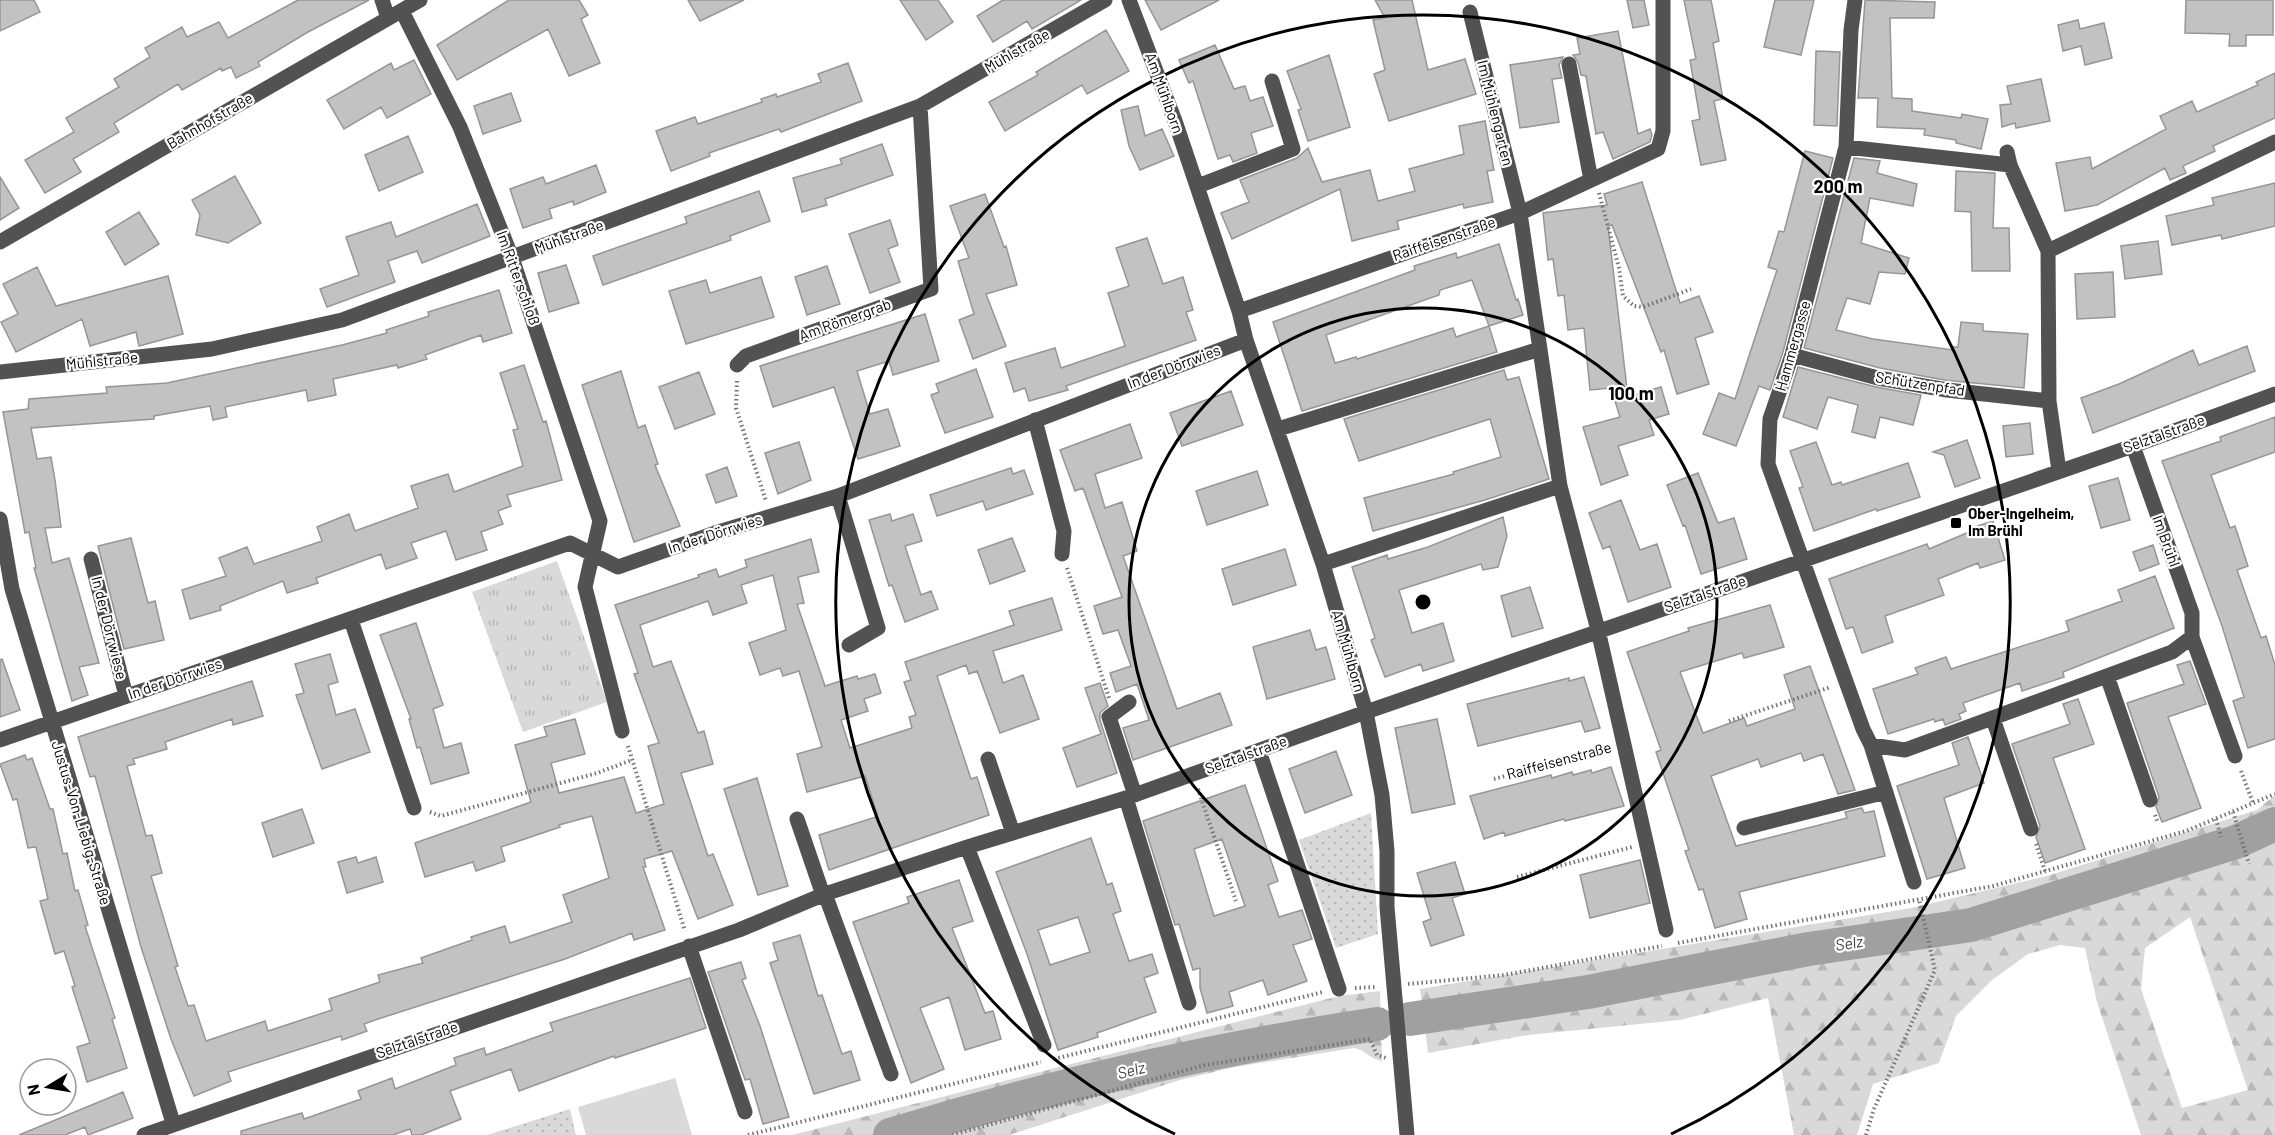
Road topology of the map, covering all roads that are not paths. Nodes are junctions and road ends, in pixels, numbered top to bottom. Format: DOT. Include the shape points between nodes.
graph roads {
  1 [pos="382,0"];
  2 [pos="420,0"];
  3 [pos="1105,0"];
  4 [pos="1129,0"];
  5 [pos="1663,0"];
  6 [pos="1855,0"];
  7 [pos="1470,12"];
  8 [pos="395,14"];
  9 [pos="1569,64"];
  10 [pos="1272,81"];
  11 [pos="920,106"];
  12 [pos="2275,142"];
  13 [pos="1846,147"];
  14 [pos="1593,179"];
  15 [pos="1198,186"];
  16 [pos="1520,213"];
  17 [pos="0,242"];
  18 [pos="2048,251"];
  19 [pos="512,258"];
  20 [pos="1239,311"];
  21 [pos="1246,340"];
  22 [pos="1540,349"];
  23 [pos="1792,355"];
  24 [pos="737,365"];
  25 [pos="0,372"];
  26 [pos="2275,394"];
  27 [pos="2049,401"];
  28 [pos="1035,420"];
  29 [pos="1278,429"];
  30 [pos="2133,446"];
  31 [pos="2060,471"];
  32 [pos="1560,486"];
  33 [pos="838,496"];
  34 [pos="0,519"];
  35 [pos="1062,554"];
  36 [pos="594,555"];
  37 [pos="91,559"];
  38 [pos="1803,560"];
  39 [pos="1323,564"];
  40 [pos="351,620"];
  41 [pos="1598,630"];
  42 [pos="2192,637"];
  43 [pos="849,645"];
  44 [pos="2107,676"];
  45 [pos="126,696"];
  46 [pos="1129,702"];
  47 [pos="1366,711"];
  48 [pos="1993,719"];
  49 [pos="50,722"];
  50 [pos="622,731"];
  51 [pos="0,740"];
  52 [pos="1871,745"];
  53 [pos="1259,751"];
  54 [pos="2235,756"];
  55 [pos="988,759"];
  56 [pos="1886,792"];
  57 [pos="1131,797"];
  58 [pos="2150,800"];
  59 [pos="414,808"];
  60 [pos="797,819"];
  61 [pos="1744,828"];
  62 [pos="2031,829"];
  63 [pos="1013,833"];
  64 [pos="967,847"];
  65 [pos="1914,882"];
  66 [pos="824,895"];
  67 [pos="1666,930"];
  68 [pos="689,946"];
  69 [pos="1339,989"];
  70 [pos="1189,1003"];
  71 [pos="1044,1045"];
  72 [pos="891,1074"];
  73 [pos="744,1112"];
  74 [pos="173,1123"];
  75 [pos="144,1135"];
  76 [pos="1407,1135"];
  1 -- 8 [label="street, Im Ritterschloß"];
  2 -- 8 [label="street, Bahnhofstraße"];
  3 -- 11 [label="street, Mühlstraße"];
  4 -- 15 [label="street, Am Mühlborn"];
  5 -- 14 [label="street" via="1663,131 1658,149"];
  6 -- 13 [label="street, Hammergasse"];
  7 -- 16 [label="street, Im Mühlengarten"];
  8 -- 17 [label="street, Bahnhofstraße"];
  8 -- 19 [label="street, Im Ritterschloß" via="460,127"];
  9 -- 14 [label="street"];
  10 -- 15 [label="street" via="1293,150"];
  11 -- 19 [label="street, Mühlstraße"];
  11 -- 24 [label="street, Am Römergrab" via="931,289 746,356"];
  12 -- 18 [label="street"];
  13 -- 18 [label="street" via="2009,158"];
  13 -- 23 [label="street, Hammergasse"];
  14 -- 16 [label="street"];
  15 -- 20 [label="street, Am Mühlborn"];
  16 -- 20 [label="street, Raiffeisenstraße"];
  16 -- 22 [label="street, Raiffeisenstraße"];
  18 -- 27 [label="street"];
  19 -- 25 [label="street, Mühlstraße" via="342,320 223,347"];
  19 -- 36 [label="street, Im Ritterschloß" via="600,521"];
  20 -- 21 [label="street, Am Mühlborn"];
  21 -- 28 [label="street, In der Dörrwies"];
  21 -- 29 [label="street, Am Mühlborn"];
  22 -- 29 [label="street"];
  22 -- 32 [label="street, Raiffeisenstraße"];
  23 -- 27 [label="street, Schützenpfad" via="1878,378"];
  23 -- 38 [label="street, Hammergasse" via="1770,419 1768,464"];
  26 -- 30 [label="street, Selztalstraße"];
  27 -- 31 [label="street"];
  28 -- 33 [label="street, In der Dörrwies"];
  28 -- 35 [label="street" via="1064,531"];
  29 -- 39 [label="street, Am Mühlborn"];
  30 -- 31 [label="street, Selztalstraße"];
  30 -- 42 [label="street, Im Brühl" via="2192,613"];
  31 -- 38 [label="street, Selztalstraße"];
  32 -- 39 [label="street"];
  32 -- 41 [label="street, Raiffeisenstraße"];
  33 -- 36 [label="street, In der Dörrwies" via="618,567"];
  33 -- 43 [label="street" via="878,628"];
  34 -- 49 [label="street, Justus-Von-Liebig-Straße" via="12,589"];
  36 -- 40 [label="street, In der Dörrwies" via="570,543"];
  36 -- 50 [label="street" via="585,587"];
  37 -- 45 [label="street, In der Dörrwiese"];
  38 -- 41 [label="street, Selztalstraße"];
  38 -- 52 [label="street, Hammergasse"];
  39 -- 47 [label="street, Am Mühlborn"];
  40 -- 45 [label="street, In der Dörrwies"];
  40 -- 59 [label="street"];
  41 -- 47 [label="street, Selztalstraße"];
  41 -- 67 [label="street, Raiffeisenstraße"];
  42 -- 44 [label="street" via="2172,652"];
  42 -- 54 [label="street, Im Brühl"];
  44 -- 48 [label="street"];
  44 -- 58 [label="street"];
  45 -- 49 [label="street, In der Dörrwies"];
  46 -- 57 [label="street" via="1109,717"];
  47 -- 53 [label="street, Selztalstraße"];
  47 -- 76 [label="street, Am Mühlborn" via="1383,795 1387,907"];
  48 -- 52 [label="street" via="1905,750"];
  48 -- 62 [label="street"];
  49 -- 51 [label="street, In der Dörrwies"];
  49 -- 74 [label="street, Justus-Von-Liebig-Straße"];
  52 -- 56 [label="street, Hammergasse"];
  53 -- 57 [label="street, Selztalstraße"];
  53 -- 69 [label="street"];
  55 -- 63 [label="street"];
  56 -- 61 [label="street"];
  56 -- 65 [label="street, Hammergasse"];
  57 -- 63 [label="street, Selztalstraße"];
  57 -- 70 [label="street"];
  60 -- 66 [label="street"];
  63 -- 64 [label="street, Selztalstraße"];
  64 -- 66 [label="street, Selztalstraße"];
  64 -- 71 [label="street"];
  66 -- 68 [label="street, Selztalstraße"];
  66 -- 72 [label="street"];
  68 -- 73 [label="street"];
  68 -- 74 [label="street, Selztalstraße"];
  74 -- 75 [label="street, Selztalstraße"];
}
